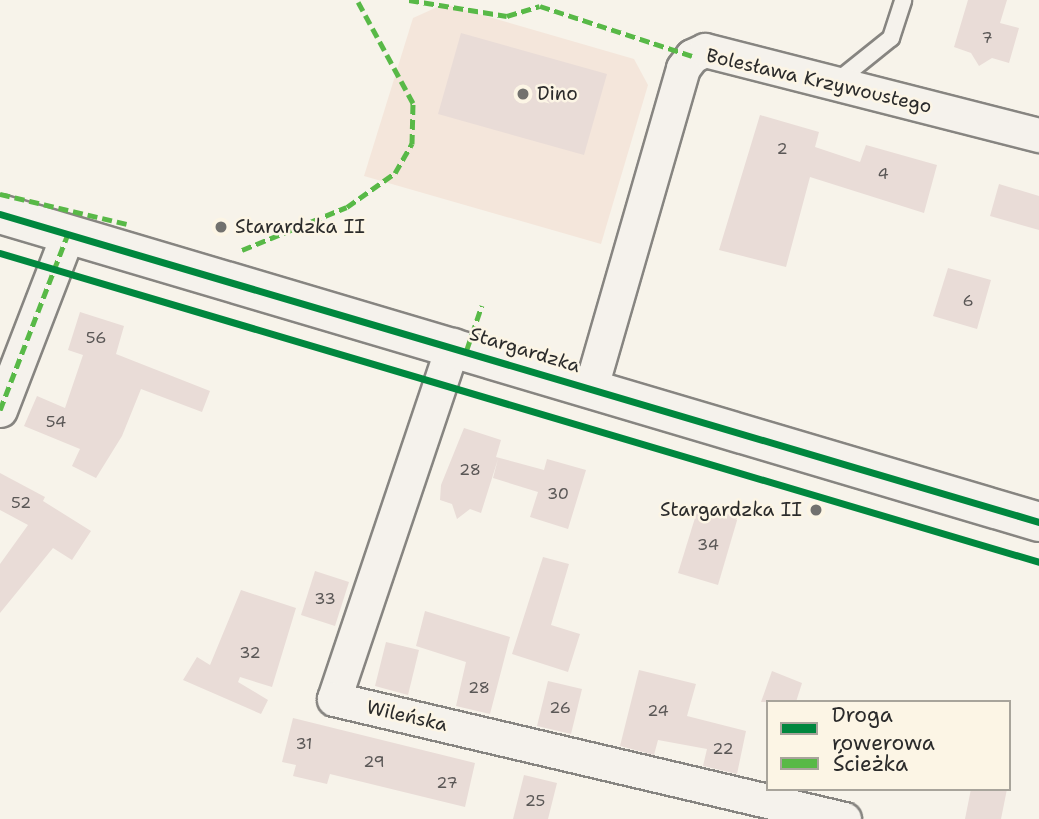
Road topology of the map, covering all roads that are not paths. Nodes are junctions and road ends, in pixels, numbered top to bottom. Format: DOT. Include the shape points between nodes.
graph roads {
  1 [pos="903,0"];
  2 [pos="835,83"];
  3 [pos="1039,135"];
  4 [pos="0,214"];
  5 [pos="68,234"];
  6 [pos="453,345"];
  7 [pos="591,387"];
  8 [pos="0,410"];
  9 [pos="1039,522"];
  10 [pos="844,819"];
  1 -- 2 [label="lane" via="891,38"];
  2 -- 3 [label="street, Bolesława Krzywoustego"];
  2 -- 7 [label="street, Bolesława Krzywoustego" via="705,50 692,56 683,68"];
  4 -- 5 [label="street, Stargardzka"];
  5 -- 6 [label="street, Stargardzka"];
  5 -- 8 [label="street"];
  6 -- 7 [label="street, Stargardzka"];
  6 -- 10 [label="street, Wileńska" via="334,699"];
  7 -- 9 [label="street, Stargardzka"];
}
